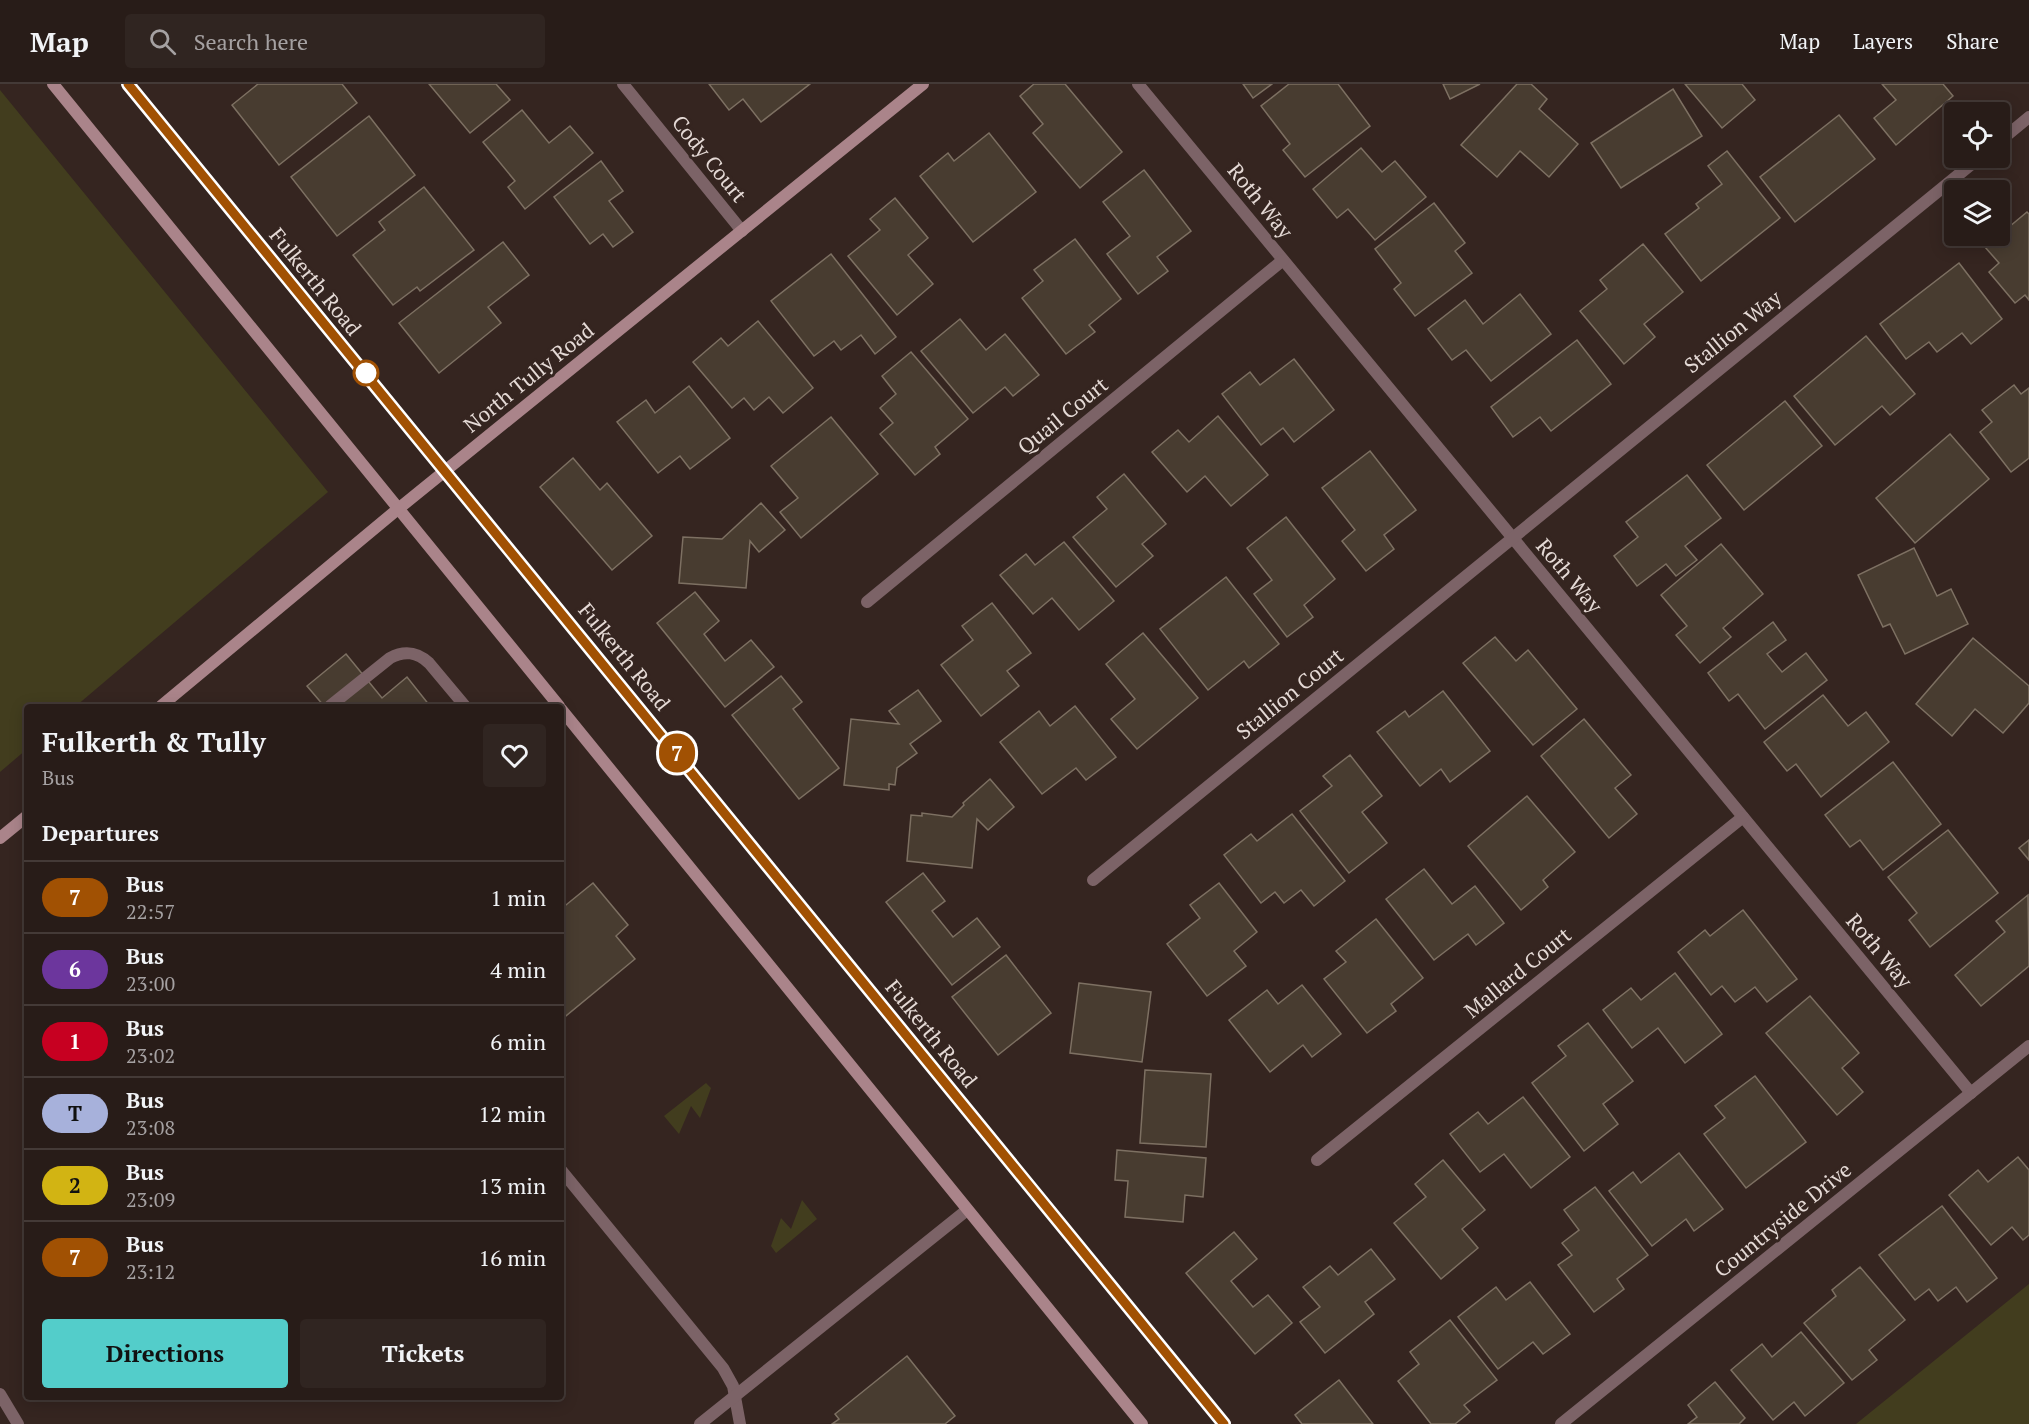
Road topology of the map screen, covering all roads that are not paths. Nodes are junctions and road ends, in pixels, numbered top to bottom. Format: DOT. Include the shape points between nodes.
graph roads {
  1 [pos="53,84"];
  2 [pos="128,84"];
  3 [pos="623,84"];
  4 [pos="923,84"];
  5 [pos="1138,84"];
  6 [pos="2029,117"];
  7 [pos="2010,133"];
  8 [pos="1967,168"];
  9 [pos="742,231"];
  10 [pos="1283,260"];
  11 [pos="446,471"];
  12 [pos="399,509"];
  13 [pos="1512,537"];
  14 [pos="867,602"];
  15 [pos="163,704"];
  16 [pos="332,704"];
  17 [pos="463,704"];
  18 [pos="557,704"];
  19 [pos="564,713"];
  20 [pos="1743,817"];
  21 [pos="24,818"];
  22 [pos="0,838"];
  23 [pos="1094,880"];
  24 [pos="2029,1046"];
  25 [pos="1971,1093"];
  26 [pos="1317,1160"];
  27 [pos="564,1174"];
  28 [pos="967,1210"];
  29 [pos="0,1394"];
  30 [pos="736,1395"];
  31 [pos="18,1424"];
  32 [pos="700,1424"];
  33 [pos="740,1424"];
  34 [pos="1142,1424"];
  35 [pos="1224,1424"];
  36 [pos="1561,1424"];
  1 -- 12 [label="street"];
  2 -- 11 [label="street, Fulkerth Road"];
  3 -- 9 [label="street, Cody Court"];
  4 -- 9 [label="street, North Tully Road"];
  5 -- 10 [label="street, Roth Way"];
  6 -- 7 [label="street"];
  8 -- 13 [label="street, Stallion Way"];
  9 -- 11 [label="street, North Tully Road"];
  10 -- 13 [label="street, Roth Way"];
  10 -- 14 [label="street, Quail Court"];
  11 -- 12 [label="street, North Tully Road"];
  11 -- 35 [label="street, Fulkerth Road"];
  12 -- 15 [label="street, North Tully Road"];
  12 -- 18 [label="street"];
  13 -- 20 [label="street, Roth Way"];
  13 -- 23 [label="street, Stallion Court"];
  16 -- 17 [label="street" via="390,658 411,652 423,657"];
  19 -- 28 [label="street"];
  20 -- 25 [label="street, Roth Way"];
  20 -- 26 [label="street, Mallard Court"];
  21 -- 22 [label="street"];
  24 -- 25 [label="street, Countryside Drive"];
  25 -- 36 [label="street, Countryside Drive"];
  27 -- 30 [label="street" via="723,1368"];
  28 -- 30 [label="street"];
  28 -- 34 [label="street"];
  29 -- 31 [label="street"];
  30 -- 32 [label="street"];
  30 -- 33 [label="street"];
}
